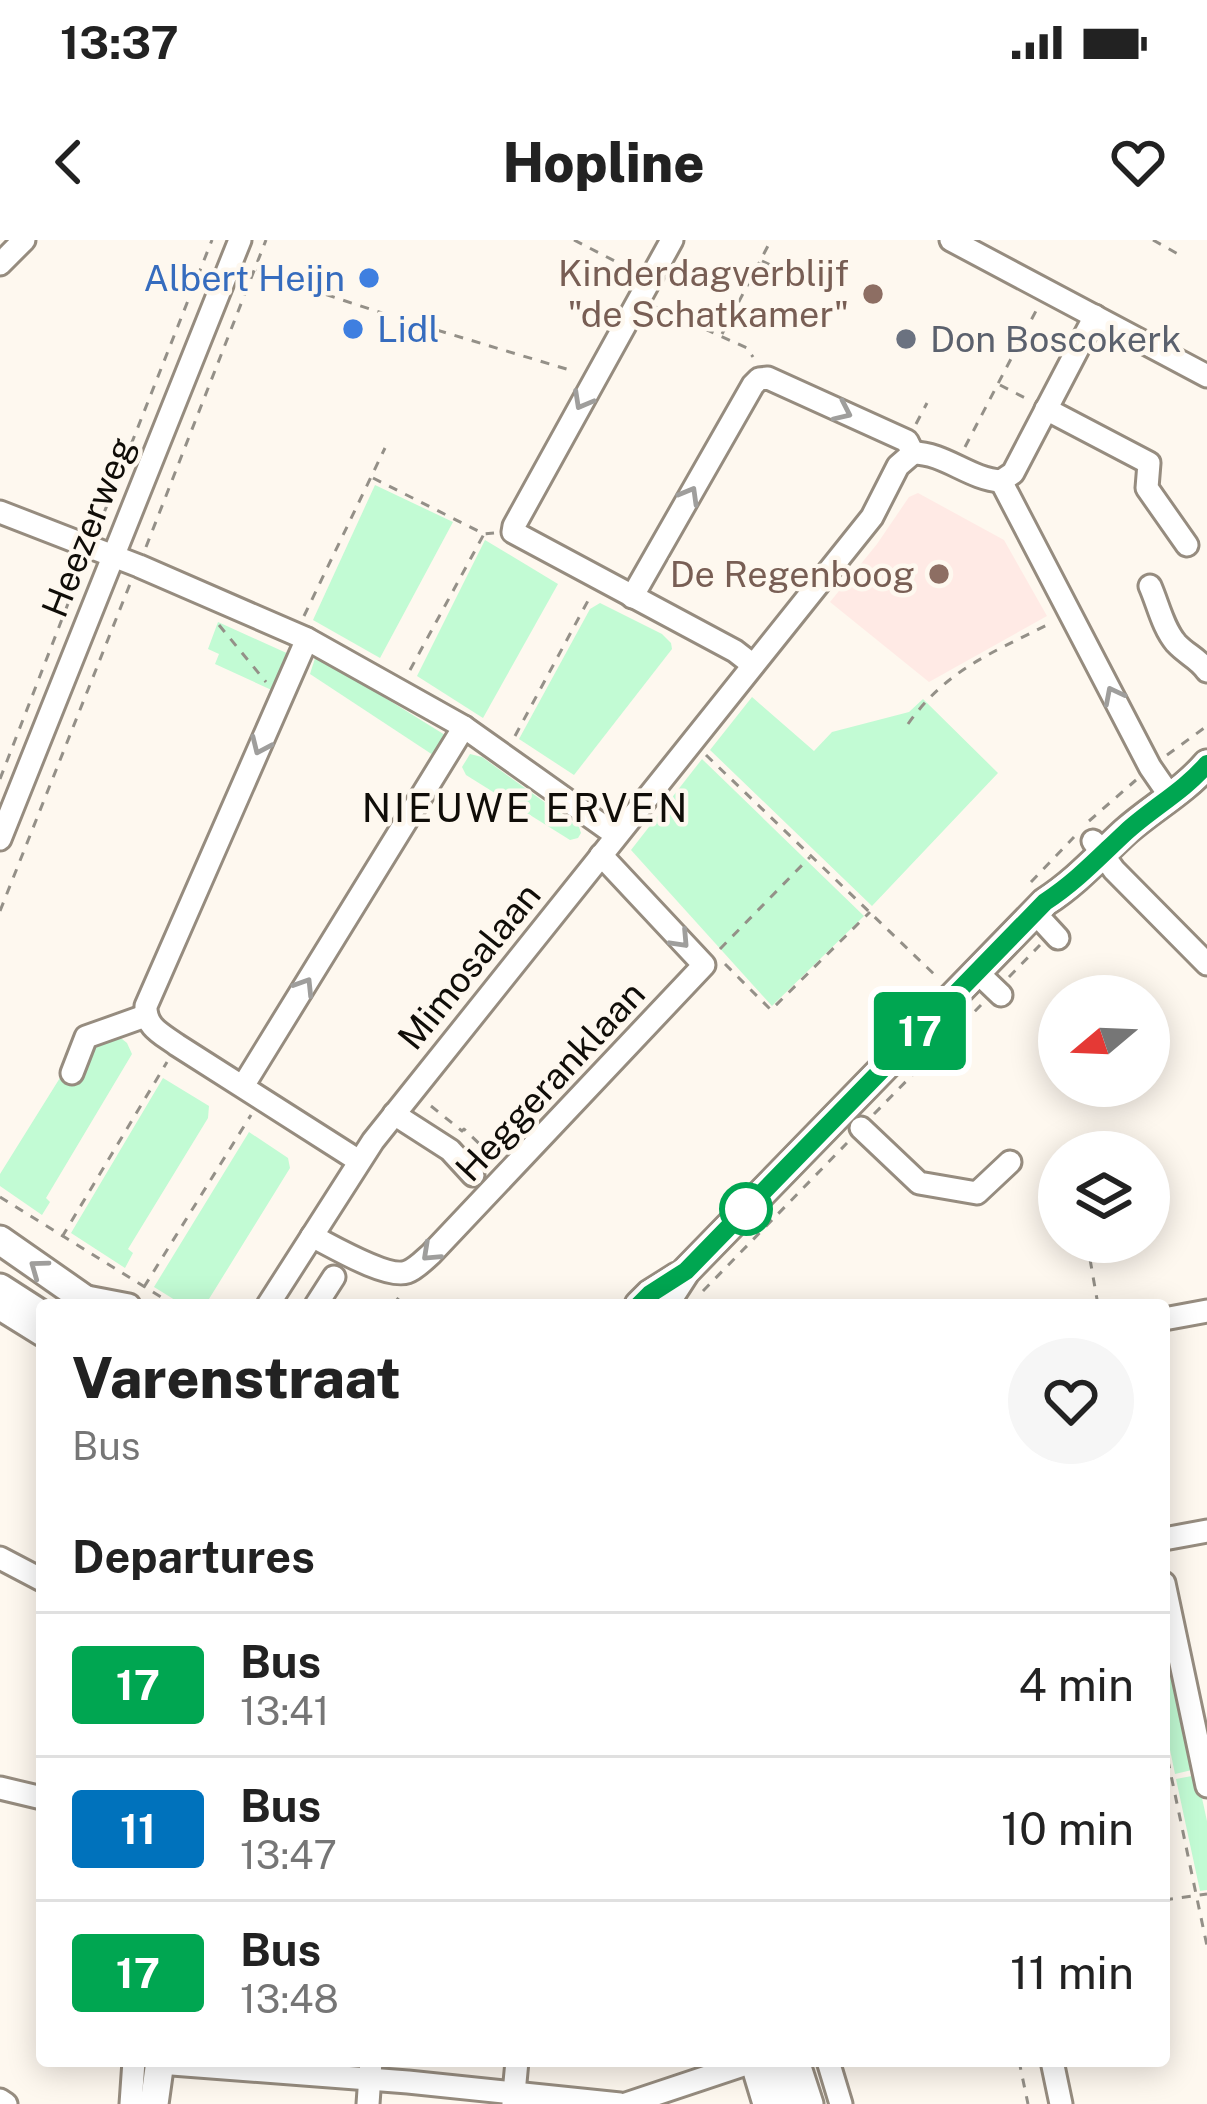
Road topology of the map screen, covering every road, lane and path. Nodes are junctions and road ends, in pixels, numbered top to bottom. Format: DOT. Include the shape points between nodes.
graph roads {
  1 [pos="24,240"];
  2 [pos="212,240"];
  3 [pos="240,240"];
  4 [pos="574,240"];
  5 [pos="672,240"];
  6 [pos="771,240"];
  7 [pos="951,240"];
  8 [pos="1153,240"];
  9 [pos="1178,254"];
  10 [pos="760,260"];
  11 [pos="0,264"];
  12 [pos="775,267"];
  13 [pos="255,268"];
  14 [pos="274,276"];
  15 [pos="309,289"];
  16 [pos="646,290"];
  17 [pos="1047,290"];
  18 [pos="382,313"];
  19 [pos="1095,316"];
  20 [pos="420,325"];
  21 [pos="721,336"];
  22 [pos="1207,376"];
  23 [pos="768,378"];
  24 [pos="595,379"];
  25 [pos="998,383"];
  26 [pos="1046,409"];
  27 [pos="976,427"];
  28 [pos="386,448"];
  29 [pos="913,453"];
  30 [pos="372,477"];
  31 [pos="1001,481"];
  32 [pos="0,512"];
  33 [pos="513,532"];
  34 [pos="484,534"];
  35 [pos="1187,545"];
  36 [pos="90,546"];
  37 [pos="112,556"];
  38 [pos="600,580"];
  39 [pos="1150,586"];
  40 [pos="632,597"];
  41 [pos="220,601"];
  42 [pos="1070,613"];
  43 [pos="301,636"];
  44 [pos="753,665"];
  45 [pos="1207,671"];
  46 [pos="399,690"];
  47 [pos="283,694"];
  48 [pos="908,724"];
  49 [pos="464,728"];
  50 [pos="692,741"];
  51 [pos="504,756"];
  52 [pos="1207,760"];
  53 [pos="0,779"];
  54 [pos="1165,790"];
  55 [pos="616,835"];
  56 [pos="0,839"];
  57 [pos="1098,847"];
  58 [pos="601,854"];
  59 [pos="811,856"];
  60 [pos="870,912"];
  61 [pos="1048,921"];
  62 [pos="1207,964"];
  63 [pos="938,979"];
  64 [pos="991,986"];
  65 [pos="145,1016"];
  66 [pos="177,1045"];
  67 [pos="72,1073"];
  68 [pos="412,1091"];
  69 [pos="252,1092"];
  70 [pos="394,1114"];
  71 [pos="861,1128"];
  72 [pos="359,1161"];
  73 [pos="1010,1162"];
  74 [pos="508,1172"];
  75 [pos="473,1175"];
  76 [pos="0,1197"];
  77 [pos="312,1236"];
  78 [pos="62,1237"];
  79 [pos="0,1240"];
  80 [pos="1091,1263"];
  81 [pos="334,1277"];
  82 [pos="695,1280"];
  83 [pos="144,1287"];
  84 [pos="0,1288"];
  85 [pos="83,1299"];
  86 [pos="164,1299"];
  87 [pos="272,1299"];
  88 [pos="320,1299"];
  89 [pos="645,1299"];
  90 [pos="671,1299"];
  91 [pos="1097,1299"];
  92 [pos="0,1309"];
  93 [pos="1207,1310"];
  94 [pos="36,1311"];
  95 [pos="1170,1318"];
  96 [pos="36,1331"];
  97 [pos="1207,1531"];
  98 [pos="1170,1538"];
  99 [pos="0,1558"];
  100 [pos="36,1577"];
  101 [pos="1170,1610"];
  102 [pos="1170,1771"];
  103 [pos="1207,1786"];
  104 [pos="0,1787"];
  105 [pos="36,1796"];
  106 [pos="1207,1894"];
  107 [pos="1196,1895"];
  108 [pos="1170,1899"];
  109 [pos="1207,1946"];
  110 [pos="134,2067"];
  111 [pos="159,2067"];
  112 [pos="292,2067"];
  113 [pos="516,2067"];
  114 [pos="736,2067"];
  115 [pos="753,2067"];
  116 [pos="774,2067"];
  117 [pos="797,2067"];
  118 [pos="830,2067"];
  119 [pos="1020,2067"];
  120 [pos="1053,2067"];
  121 [pos="371,2070"];
  122 [pos="513,2099"];
  123 [pos="131,2104"];
  124 [pos="154,2104"];
  125 [pos="368,2104"];
  126 [pos="623,2104"];
  127 [pos="764,2104"];
  128 [pos="786,2104"];
  129 [pos="808,2104"];
  130 [pos="841,2104"];
  131 [pos="1028,2104"];
  132 [pos="1061,2104"];
  1 -- 11 [label="street"];
  2 -- 36 [label="path, Heezerweg"];
  3 -- 37 [label="street, Heezerweg"];
  4 -- 16 [label="path"];
  5 -- 16 [label="street"];
  6 -- 10 [label="path"];
  7 -- 17 [label="street"];
  8 -- 9 [label="path"];
  10 -- 12 [label="path"];
  10 -- 21 [label="path"];
  13 -- 14 [label="path"];
  15 -- 18 [label="path"];
  16 -- 21 [label="path"];
  16 -- 24 [label="street"];
  17 -- 19 [label="street"];
  17 -- 25 [label="path"];
  19 -- 22 [label="street"];
  19 -- 26 [label="street"];
  20 -- 24 [label="path"];
  21 -- 23 [label="path" via="747,348"];
  23 -- 29 [label="street, one-way" via="907,441"];
  40 -- 23 [label="street, one-way" via="752,385"];
  24 -- 33 [label="street, one-way"];
  25 -- 26 [label="path"];
  25 -- 27 [label="path"];
  26 -- 31 [label="street"];
  26 -- 35 [label="street" via="1149,463 1147,488"];
  28 -- 30 [label="path"];
  29 -- 31 [label="street"];
  29 -- 44 [label="street, Mimosalaan"];
  30 -- 34 [label="path"];
  30 -- 43 [label="path"];
  31 -- 42 [label="street"];
  32 -- 36 [label="street"];
  33 -- 34 [label="path"];
  33 -- 38 [label="street"];
  34 -- 46 [label="path"];
  36 -- 37 [label="street"];
  36 -- 53 [label="path, Heezerweg"];
  37 -- 41 [label="street"];
  37 -- 56 [label="street, Heezerweg"];
  38 -- 40 [label="street"];
  38 -- 51 [label="path"];
  39 -- 45 [label="street" via="1171,638"];
  40 -- 44 [label="street"];
  41 -- 43 [label="street"];
  41 -- 47 [label="path" via="215,620"];
  42 -- 48 [label="path" via="963,668"];
  54 -- 42 [label="street, one-way"];
  43 -- 46 [label="street"];
  43 -- 47 [label="street"];
  44 -- 50 [label="street, Mimosalaan"];
  46 -- 49 [label="street"];
  47 -- 65 [label="street, one-way"];
  49 -- 51 [label="street"];
  69 -- 49 [label="street, one-way"];
  50 -- 55 [label="street, Mimosalaan"];
  50 -- 59 [label="path"];
  51 -- 55 [label="street"];
  52 -- 54 [label="main road"];
  54 -- 57 [label="main road"];
  55 -- 58 [label="street, Mimosalaan"];
  57 -- 61 [label="main road" via="1063,869"];
  57 -- 62 [label="street"];
  58 -- 68 [label="street, Mimosalaan"];
  58 -- 74 [label="street, Heggeranklaan, one-way" via="704,965"];
  59 -- 60 [label="path"];
  59 -- 60 [label="path" via="716,954 771,1010"];
  60 -- 63 [label="path"];
  61 -- 64 [label="main road"];
  61 -- 64 [label="path"];
  64 -- 71 [label="path"];
  64 -- 82 [label="main road"];
  65 -- 66 [label="street"];
  65 -- 67 [label="street" via="86,1037"];
  66 -- 69 [label="street"];
  66 -- 78 [label="path"];
  68 -- 70 [label="street, Mimosalaan"];
  68 -- 74 [label="path"];
  69 -- 72 [label="street"];
  69 -- 83 [label="path"];
  70 -- 72 [label="street, Mimosalaan"];
  70 -- 75 [label="street" via="451,1150"];
  71 -- 73 [label="street" via="919,1184 977,1193"];
  71 -- 82 [label="path"];
  72 -- 77 [label="street, Mimosalaan"];
  74 -- 77 [label="street, Heggeranklaan, one-way" via="402,1275"];
  76 -- 78 [label="path"];
  77 -- 87 [label="street, Mimosalaan"];
  78 -- 83 [label="path"];
  85 -- 79 [label="main road, one-way"];
  80 -- 91 [label="path"];
  81 -- 88 [label="street"];
  82 -- 89 [label="main road"];
  82 -- 90 [label="main road"];
  83 -- 86 [label="path"];
  84 -- 94 [label="main road"];
  92 -- 96 [label="street"];
  93 -- 95 [label="street"];
  97 -- 98 [label="street"];
  99 -- 100 [label="street"];
  101 -- 103 [label="street"];
  102 -- 107 [label="path"];
  104 -- 105 [label="street"];
  106 -- 107 [label="path"];
  107 -- 108 [label="path"];
  107 -- 109 [label="path"];
  110 -- 123 [label="street"];
  111 -- 124 [label="main road"];
  112 -- 121 [label="street"];
  113 -- 122 [label="street"];
  114 -- 126 [label="street"];
  115 -- 127 [label="street"];
  116 -- 128 [label="main road"];
  117 -- 129 [label="main road"];
  118 -- 130 [label="street"];
  119 -- 131 [label="path"];
  120 -- 132 [label="street"];
  121 -- 122 [label="street"];
  121 -- 125 [label="street"];
  122 -- 126 [label="street"];
}
